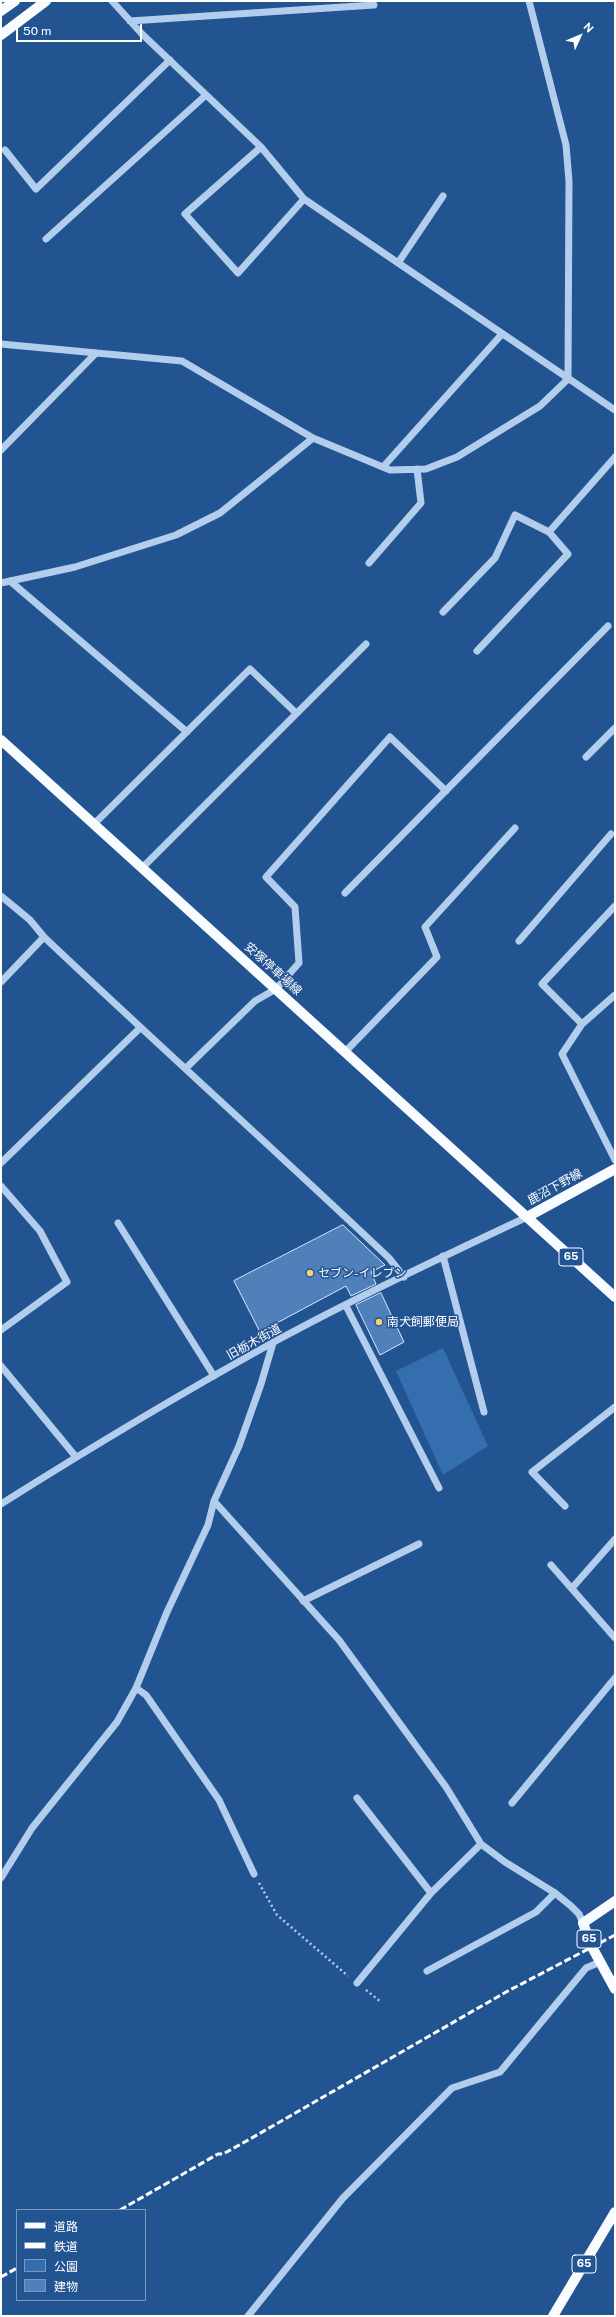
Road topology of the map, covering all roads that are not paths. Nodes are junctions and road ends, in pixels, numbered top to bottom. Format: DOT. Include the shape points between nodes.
graph roads {
  1 [pos="15,1"];
  2 [pos="46,1"];
  3 [pos="112,1"];
  4 [pos="529,1"];
  5 [pos="374,5"];
  6 [pos="1,11"];
  7 [pos="130,21"];
  8 [pos="1,35"];
  9 [pos="170,60"];
  10 [pos="206,95"];
  11 [pos="261,147"];
  12 [pos="5,150"];
  13 [pos="443,196"];
  14 [pos="304,199"];
  15 [pos="46,239"];
  16 [pos="398,263"];
  17 [pos="502,334"];
  18 [pos="1,344"];
  19 [pos="96,353"];
  20 [pos="568,379"];
  21 [pos="615,410"];
  22 [pos="313,438"];
  23 [pos="1,450"];
  24 [pos="615,457"];
  25 [pos="383,467"];
  26 [pos="417,469"];
  27 [pos="549,532"];
  28 [pos="369,563"];
  29 [pos="10,581"];
  30 [pos="1,583"];
  31 [pos="443,612"];
  32 [pos="608,626"];
  33 [pos="366,644"];
  34 [pos="477,651"];
  35 [pos="296,713"];
  36 [pos="615,728"];
  37 [pos="187,732"];
  38 [pos="1,740"];
  39 [pos="586,757"];
  40 [pos="446,791"];
  41 [pos="94,824"];
  42 [pos="515,828"];
  43 [pos="614,834"];
  44 [pos="142,868"];
  45 [pos="345,893"];
  46 [pos="1,896"];
  47 [pos="615,906"];
  48 [pos="44,937"];
  49 [pos="520,941"];
  50 [pos="1,982"];
  51 [pos="276,989"];
  52 [pos="615,995"];
  53 [pos="582,1024"];
  54 [pos="140,1028"];
  55 [pos="345,1052"];
  56 [pos="186,1068"];
  57 [pos="615,1160"];
  58 [pos="1,1163"];
  59 [pos="615,1168"];
  60 [pos="1,1186"];
  61 [pos="527,1217"];
  62 [pos="118,1223"];
  63 [pos="443,1256"];
  64 [pos="404,1277"];
  65 [pos="615,1297"];
  66 [pos="346,1306"];
  67 [pos="1,1330"];
  68 [pos="273,1343"];
  69 [pos="1,1366"];
  70 [pos="214,1376"];
  71 [pos="615,1407"];
  72 [pos="484,1412"];
  73 [pos="76,1457"];
  74 [pos="439,1488"];
  75 [pos="214,1501"];
  76 [pos="1,1504"];
  77 [pos="565,1506"];
  78 [pos="615,1539"];
  79 [pos="419,1544"];
  80 [pos="551,1565"];
  81 [pos="572,1588"];
  82 [pos="303,1601"];
  83 [pos="615,1638"];
  84 [pos="615,1678"];
  85 [pos="136,1688"];
  86 [pos="357,1798"];
  87 [pos="512,1803"];
  88 [pos="481,1844"];
  89 [pos="254,1874"];
  90 [pos="1,1878"];
  91 [pos="431,1893"];
  92 [pos="555,1893"];
  93 [pos="615,1901"];
  94 [pos="583,1923"];
  95 [pos="600,1962"];
  96 [pos="427,1971"];
  97 [pos="611,1973"];
  98 [pos="357,1983"];
  99 [pos="615,1988"];
  100 [pos="615,2212"];
  101 [pos="248,2316"];
  102 [pos="553,2316"];
  1 -- 6 [label="main road"];
  2 -- 8 [label="main road"];
  3 -- 7 [label="street"];
  4 -- 20 [label="street" via="566,146"];
  5 -- 7 [label="street"];
  7 -- 9 [label="street"];
  9 -- 10 [label="street"];
  9 -- 12 [label="street" via="36,189"];
  10 -- 11 [label="street"];
  10 -- 15 [label="street"];
  11 -- 14 [label="street"];
  11 -- 14 [label="street" via="185,214 238,273"];
  13 -- 16 [label="street"];
  14 -- 16 [label="street"];
  16 -- 17 [label="street"];
  17 -- 20 [label="street"];
  17 -- 25 [label="street"];
  18 -- 19 [label="street"];
  19 -- 22 [label="street" via="182,361"];
  19 -- 23 [label="street"];
  20 -- 21 [label="street"];
  20 -- 26 [label="street" via="540,406 457,457 426,469"];
  22 -- 25 [label="street"];
  22 -- 29 [label="street" via="220,513 176,535 75,567"];
  24 -- 27 [label="street"];
  25 -- 26 [label="street" via="390,470"];
  26 -- 28 [label="street" via="421,504"];
  27 -- 31 [label="street" via="516,515 495,558"];
  27 -- 34 [label="street" via="568,554"];
  29 -- 30 [label="street"];
  29 -- 37 [label="street"];
  32 -- 40 [label="street"];
  33 -- 35 [label="street"];
  35 -- 37 [label="street" via="250,669"];
  35 -- 44 [label="street"];
  36 -- 39 [label="street"];
  37 -- 41 [label="street"];
  38 -- 41 [label="main road, 安塚停車場線"];
  40 -- 45 [label="street"];
  40 -- 51 [label="street" via="390,738 266,877 295,907 299,963"];
  41 -- 44 [label="main road, 安塚停車場線"];
  42 -- 55 [label="street" via="424,926 438,957"];
  43 -- 49 [label="street"];
  44 -- 51 [label="main road, 安塚停車場線"];
  46 -- 48 [label="street" via="30,920"];
  47 -- 53 [label="street" via="542,984"];
  48 -- 50 [label="street"];
  48 -- 54 [label="street"];
  51 -- 55 [label="main road, 安塚停車場線"];
  51 -- 56 [label="street" via="255,1001"];
  52 -- 53 [label="street"];
  53 -- 57 [label="street" via="562,1054"];
  54 -- 56 [label="street"];
  54 -- 58 [label="street"];
  55 -- 61 [label="main road, 安塚停車場線"];
  56 -- 64 [label="street" via="383,1253"];
  59 -- 61 [label="main road, 鹿沼下野線"];
  60 -- 67 [label="street" via="40,1231 67,1282"];
  61 -- 63 [label="street, 旧栃木街道"];
  61 -- 65 [label="main road, 鹿沼下野線 / 65"];
  62 -- 70 [label="street"];
  63 -- 64 [label="street, 旧栃木街道"];
  63 -- 72 [label="street"];
  64 -- 66 [label="street, 旧栃木街道"];
  66 -- 68 [label="street, 旧栃木街道"];
  66 -- 74 [label="street"];
  68 -- 70 [label="street, 旧栃木街道"];
  68 -- 75 [label="street" via="239,1446"];
  69 -- 73 [label="street"];
  70 -- 73 [label="street, 旧栃木街道"];
  71 -- 77 [label="street" via="532,1472"];
  73 -- 76 [label="street, 旧栃木街道"];
  75 -- 82 [label="street"];
  75 -- 85 [label="street" via="208,1526 167,1612"];
  78 -- 81 [label="street"];
  79 -- 82 [label="street"];
  80 -- 81 [label="street"];
  81 -- 83 [label="street"];
  82 -- 88 [label="street" via="339,1640 446,1787"];
  84 -- 87 [label="street"];
  85 -- 89 [label="street" via="146,1695 219,1800"];
  85 -- 90 [label="street" via="117,1722 32,1828"];
  86 -- 91 [label="street"];
  88 -- 91 [label="street"];
  88 -- 92 [label="street"];
  91 -- 98 [label="street"];
  92 -- 94 [label="street" via="579,1914"];
  92 -- 96 [label="street" via="536,1912"];
  93 -- 94 [label="main road, 65"];
  94 -- 95 [label="main road, 65"];
  95 -- 97 [label="main road, 65"];
  95 -- 101 [label="street" via="586,1968 500,2072 452,2088 343,2198"];
  97 -- 99 [label="main road, 65"];
  100 -- 102 [label="main road, 65"];
}
